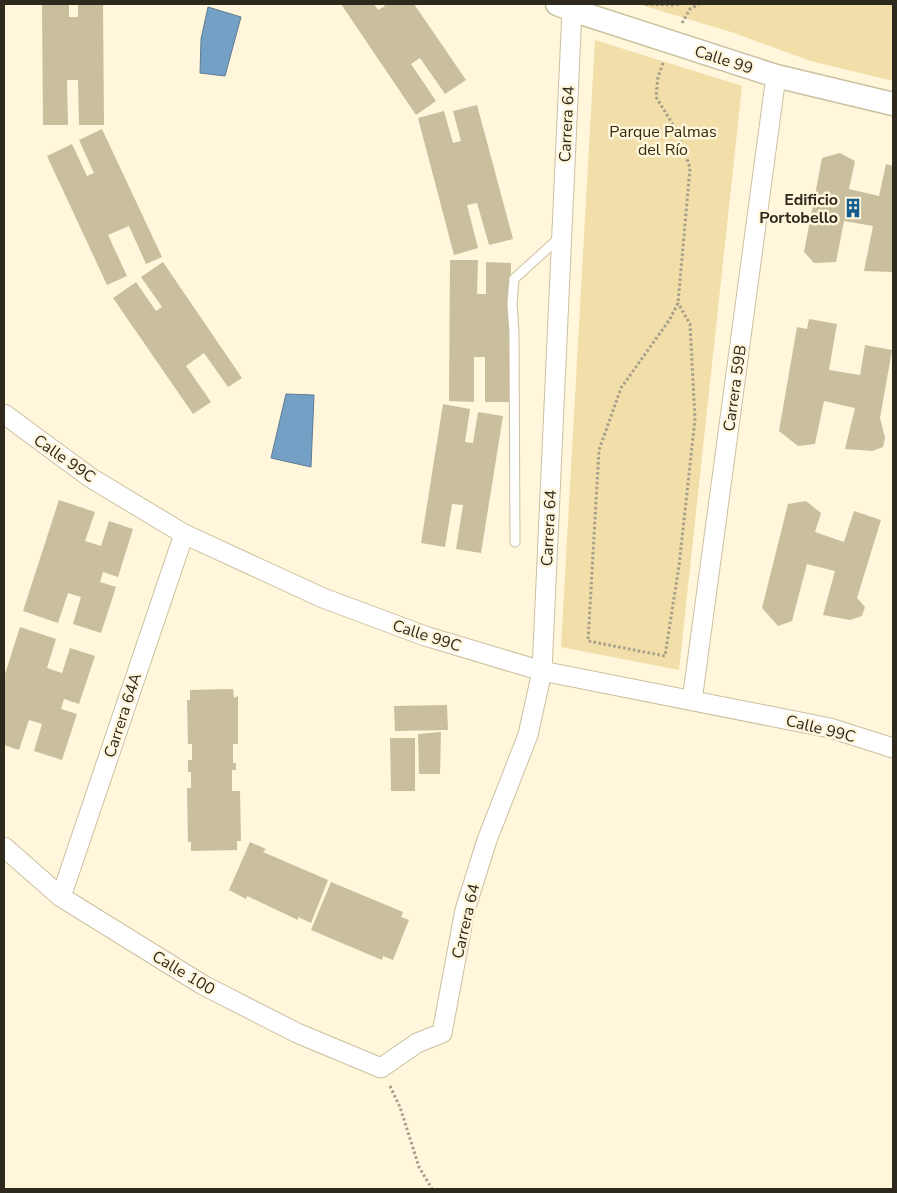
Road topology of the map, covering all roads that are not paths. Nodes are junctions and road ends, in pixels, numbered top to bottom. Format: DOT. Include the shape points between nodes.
graph roads {
  1 [pos="564,7"];
  2 [pos="776,76"];
  3 [pos="893,104"];
  4 [pos="561,236"];
  5 [pos="4,414"];
  6 [pos="184,534"];
  7 [pos="515,542"];
  8 [pos="542,671"];
  9 [pos="692,701"];
  10 [pos="893,748"];
  11 [pos="4,847"];
  12 [pos="61,897"];
  13 [pos="381,1068"];
  1 -- 2 [label="street, Calle 99"];
  1 -- 4 [label="street, Carrera 64"];
  2 -- 3 [label="street, Calle 99"];
  2 -- 9 [label="street, Carrera 59B"];
  4 -- 7 [label="lane" via="514,279"];
  4 -- 8 [label="street, Carrera 64"];
  5 -- 6 [label="street, Calle 99C" via="91,478"];
  6 -- 8 [label="street, Calle 99C" via="323,598 426,636"];
  6 -- 12 [label="street, Carrera 64A"];
  8 -- 9 [label="street, Calle 99C"];
  8 -- 13 [label="street, Carrera 64" via="528,734 487,840 465,910 442,1033 417,1043"];
  9 -- 10 [label="street, Calle 99C" via="830,728"];
  11 -- 12 [label="street, Calle 100"];
  12 -- 13 [label="street, Calle 100" via="203,985 297,1033"];
}
